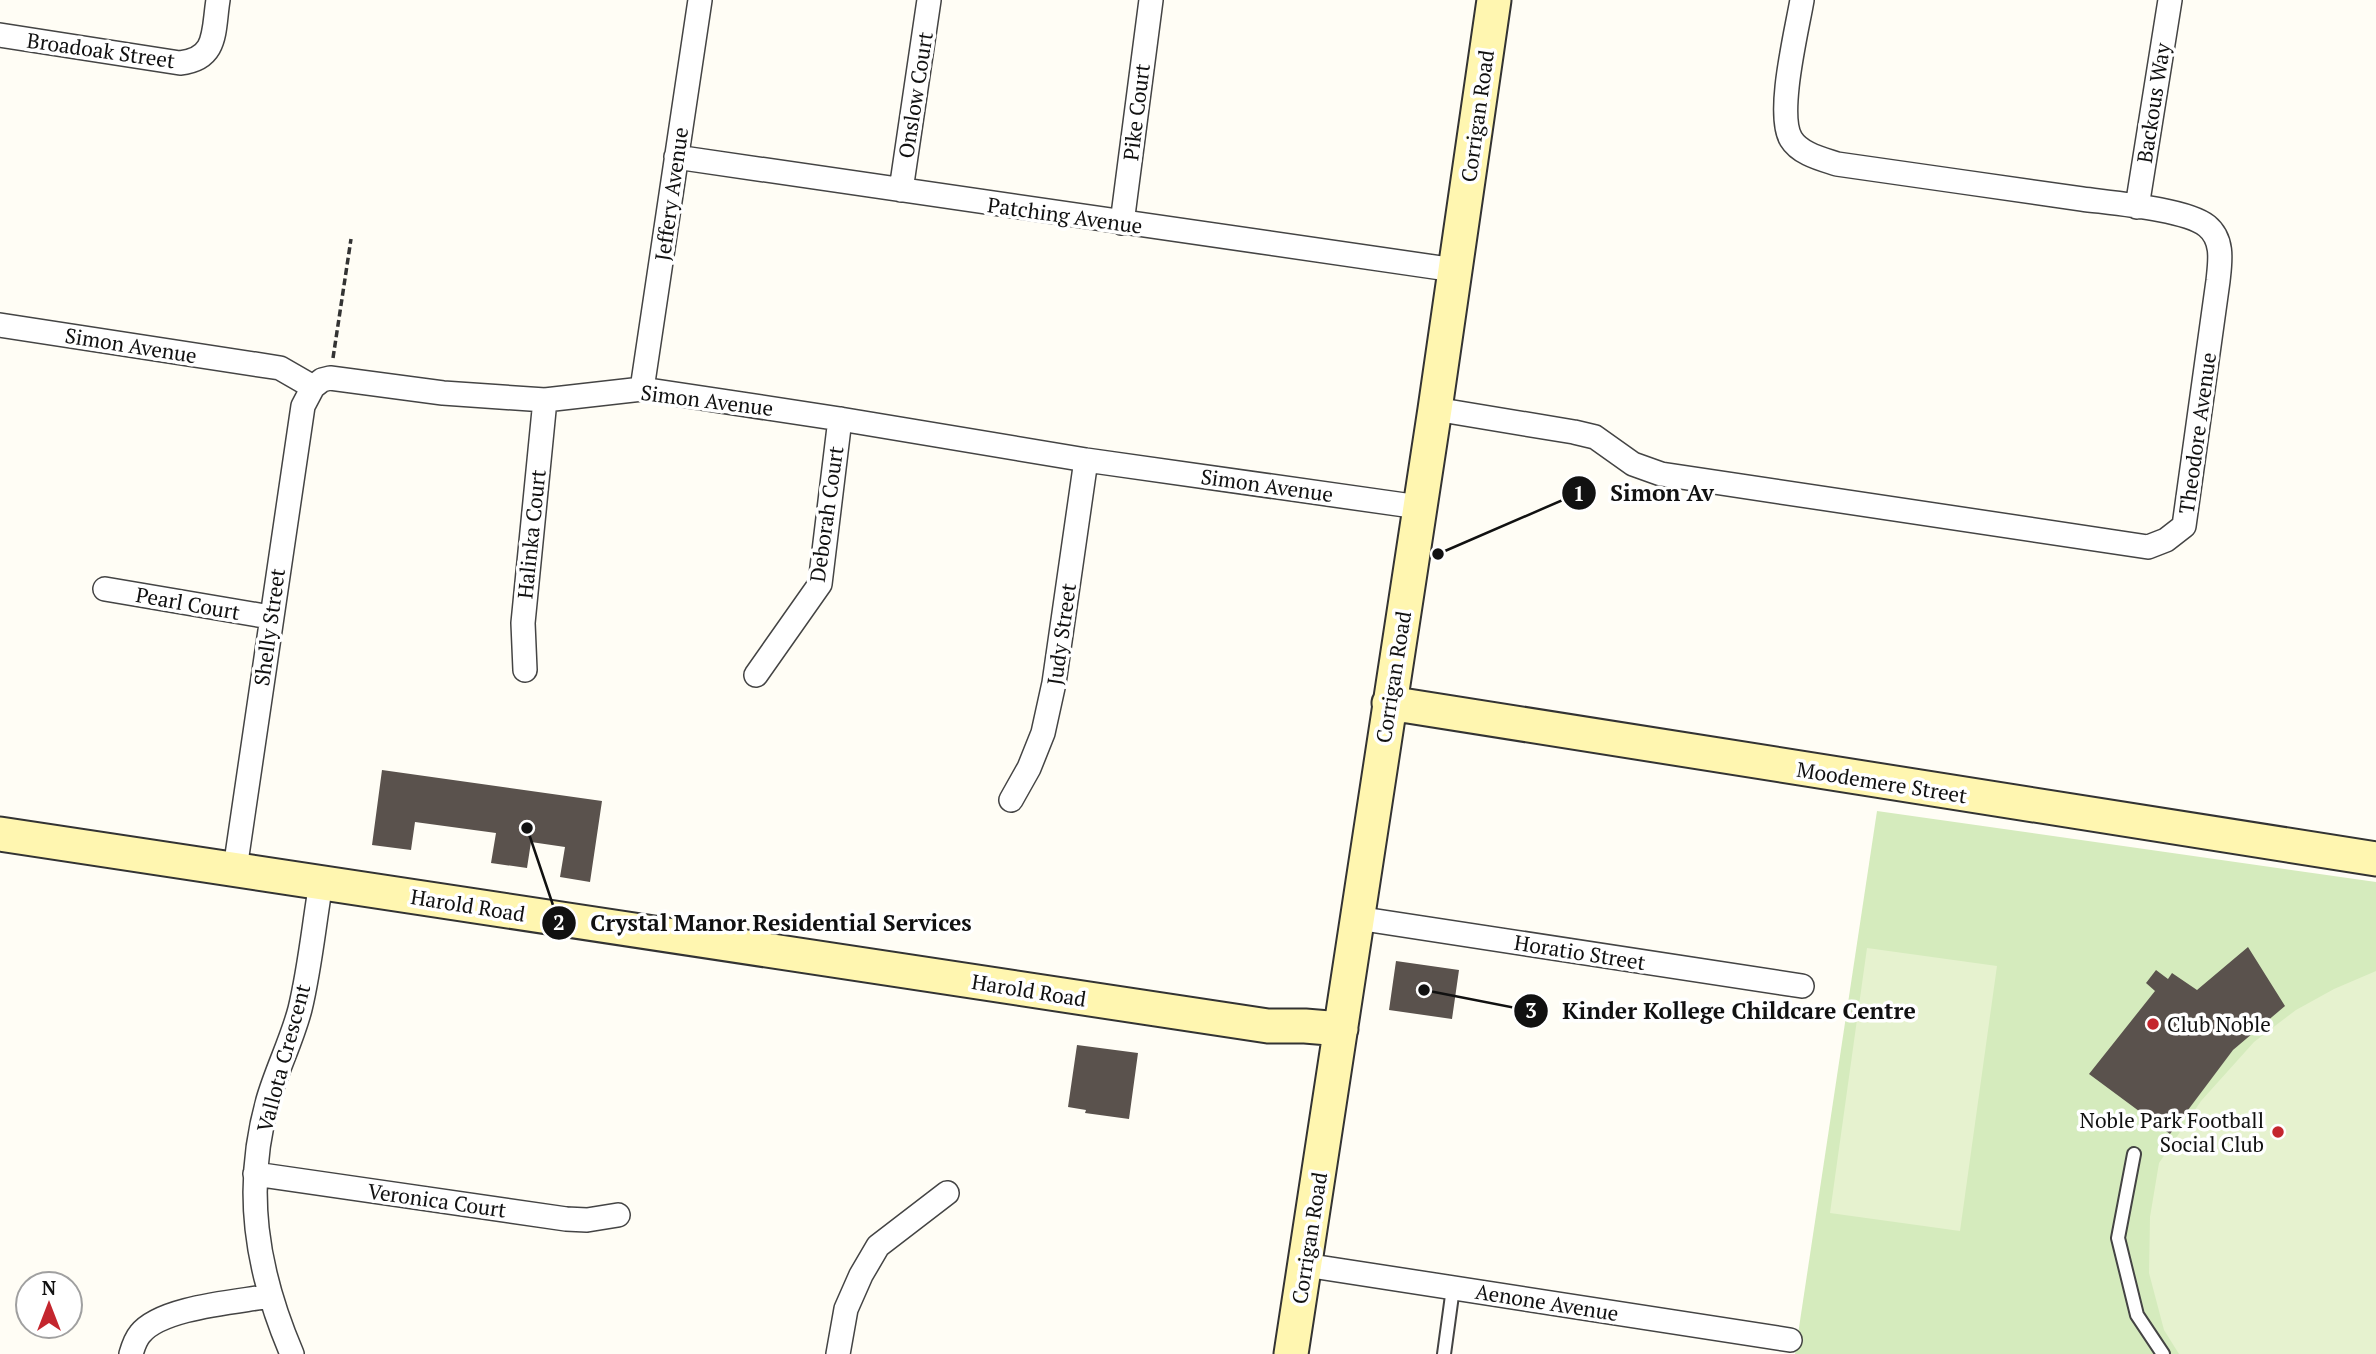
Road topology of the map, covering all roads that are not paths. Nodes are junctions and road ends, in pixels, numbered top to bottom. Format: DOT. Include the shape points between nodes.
graph roads {
  1 [pos="218,0"];
  2 [pos="700,0"];
  3 [pos="929,0"];
  4 [pos="1151,0"];
  5 [pos="1494,0"];
  6 [pos="1802,0"];
  7 [pos="2170,0"];
  8 [pos="0,35"];
  9 [pos="676,157"];
  10 [pos="901,190"];
  11 [pos="2137,206"];
  12 [pos="1122,223"];
  13 [pos="1455,270"];
  14 [pos="0,325"];
  15 [pos="321,383"];
  16 [pos="642,389"];
  17 [pos="545,400"];
  18 [pos="1435,409"];
  19 [pos="839,419"];
  20 [pos="1086,460"];
  21 [pos="1419,507"];
  22 [pos="105,589"];
  23 [pos="270,617"];
  24 [pos="525,670"];
  25 [pos="756,675"];
  26 [pos="1389,704"];
  27 [pos="1011,800"];
  28 [pos="0,834"];
  29 [pos="2376,859"];
  30 [pos="234,869"];
  31 [pos="321,883"];
  32 [pos="1357,918"];
  33 [pos="1802,986"];
  34 [pos="1339,1038"];
  35 [pos="2134,1154"];
  36 [pos="255,1174"];
  37 [pos="947,1194"];
  38 [pos="618,1215"];
  39 [pos="1305,1265"];
  40 [pos="1453,1288"];
  41 [pos="270,1296"];
  42 [pos="1790,1340"];
  43 [pos="131,1354"];
  44 [pos="292,1354"];
  45 [pos="838,1354"];
  46 [pos="1291,1354"];
  47 [pos="1444,1354"];
  48 [pos="2163,1354"];
  1 -- 8 [label="street, Broadoak Street" via="210,47 201,58 180,63"];
  2 -- 9 [label="street, Jeffery Avenue"];
  3 -- 10 [label="street, Onslow Court"];
  4 -- 12 [label="street, Pike Court"];
  5 -- 13 [label="street, Corrigan Road"];
  6 -- 11 [label="street, Theodore Avenue" via="1785,118 1791,139 1809,154 1837,164"];
  7 -- 11 [label="street, Backous Way"];
  9 -- 10 [label="street, Patching Avenue"];
  9 -- 16 [label="street, Jeffery Avenue"];
  10 -- 12 [label="street, Patching Avenue"];
  11 -- 18 [label="street, Theodore Avenue" via="2207,226 2217,239 2221,257 2184,526 2148,547 1661,474 1633,464 1595,437"];
  12 -- 13 [label="street, Patching Avenue"];
  13 -- 18 [label="street, Corrigan Road"];
  14 -- 15 [label="street, Simon Avenue" via="280,368"];
  15 -- 17 [label="street, Simon Avenue"];
  15 -- 23 [label="street, Shelly Street" via="303,406"];
  16 -- 17 [label="street, Simon Avenue"];
  16 -- 19 [label="street, Simon Avenue"];
  17 -- 24 [label="street, Halinka Court" via="523,623"];
  18 -- 21 [label="street, Corrigan Road"];
  19 -- 20 [label="street, Simon Avenue"];
  19 -- 25 [label="street, Deborah Court" via="820,584"];
  20 -- 21 [label="street, Simon Avenue"];
  20 -- 27 [label="street, Judy Street" via="1043,733"];
  21 -- 26 [label="street, Corrigan Road"];
  22 -- 23 [label="street, Pearl Court"];
  23 -- 30 [label="street, Shelly Street"];
  26 -- 29 [label="street, Moodemere Street"];
  26 -- 32 [label="street, Corrigan Road"];
  28 -- 30 [label="street, Harold Road"];
  30 -- 31 [label="street, Harold Road"];
  31 -- 34 [label="street, Harold Road" via="1268,1026 1305,1026"];
  31 -- 36 [label="street, Vallota Crescent" via="300,1008 269,1097"];
  32 -- 33 [label="street, Horatio Street"];
  32 -- 34 [label="street, Corrigan Road"];
  34 -- 39 [label="street, Corrigan Road"];
  35 -- 48 [label="lane" via="2118,1238 2137,1315"];
  36 -- 38 [label="street, Veronica Court" via="566,1219"];
  36 -- 41 [label="street, Vallota Crescent" via="255,1223"];
  37 -- 45 [label="street" via="878,1246 846,1309"];
  39 -- 40 [label="street, Aenone Avenue"];
  39 -- 46 [label="street, Corrigan Road"];
  40 -- 42 [label="street, Aenone Avenue"];
  40 -- 47 [label="lane"];
  41 -- 43 [label="street" via="162,1318 140,1333"];
  41 -- 44 [label="street, Vallota Crescent"];
}
